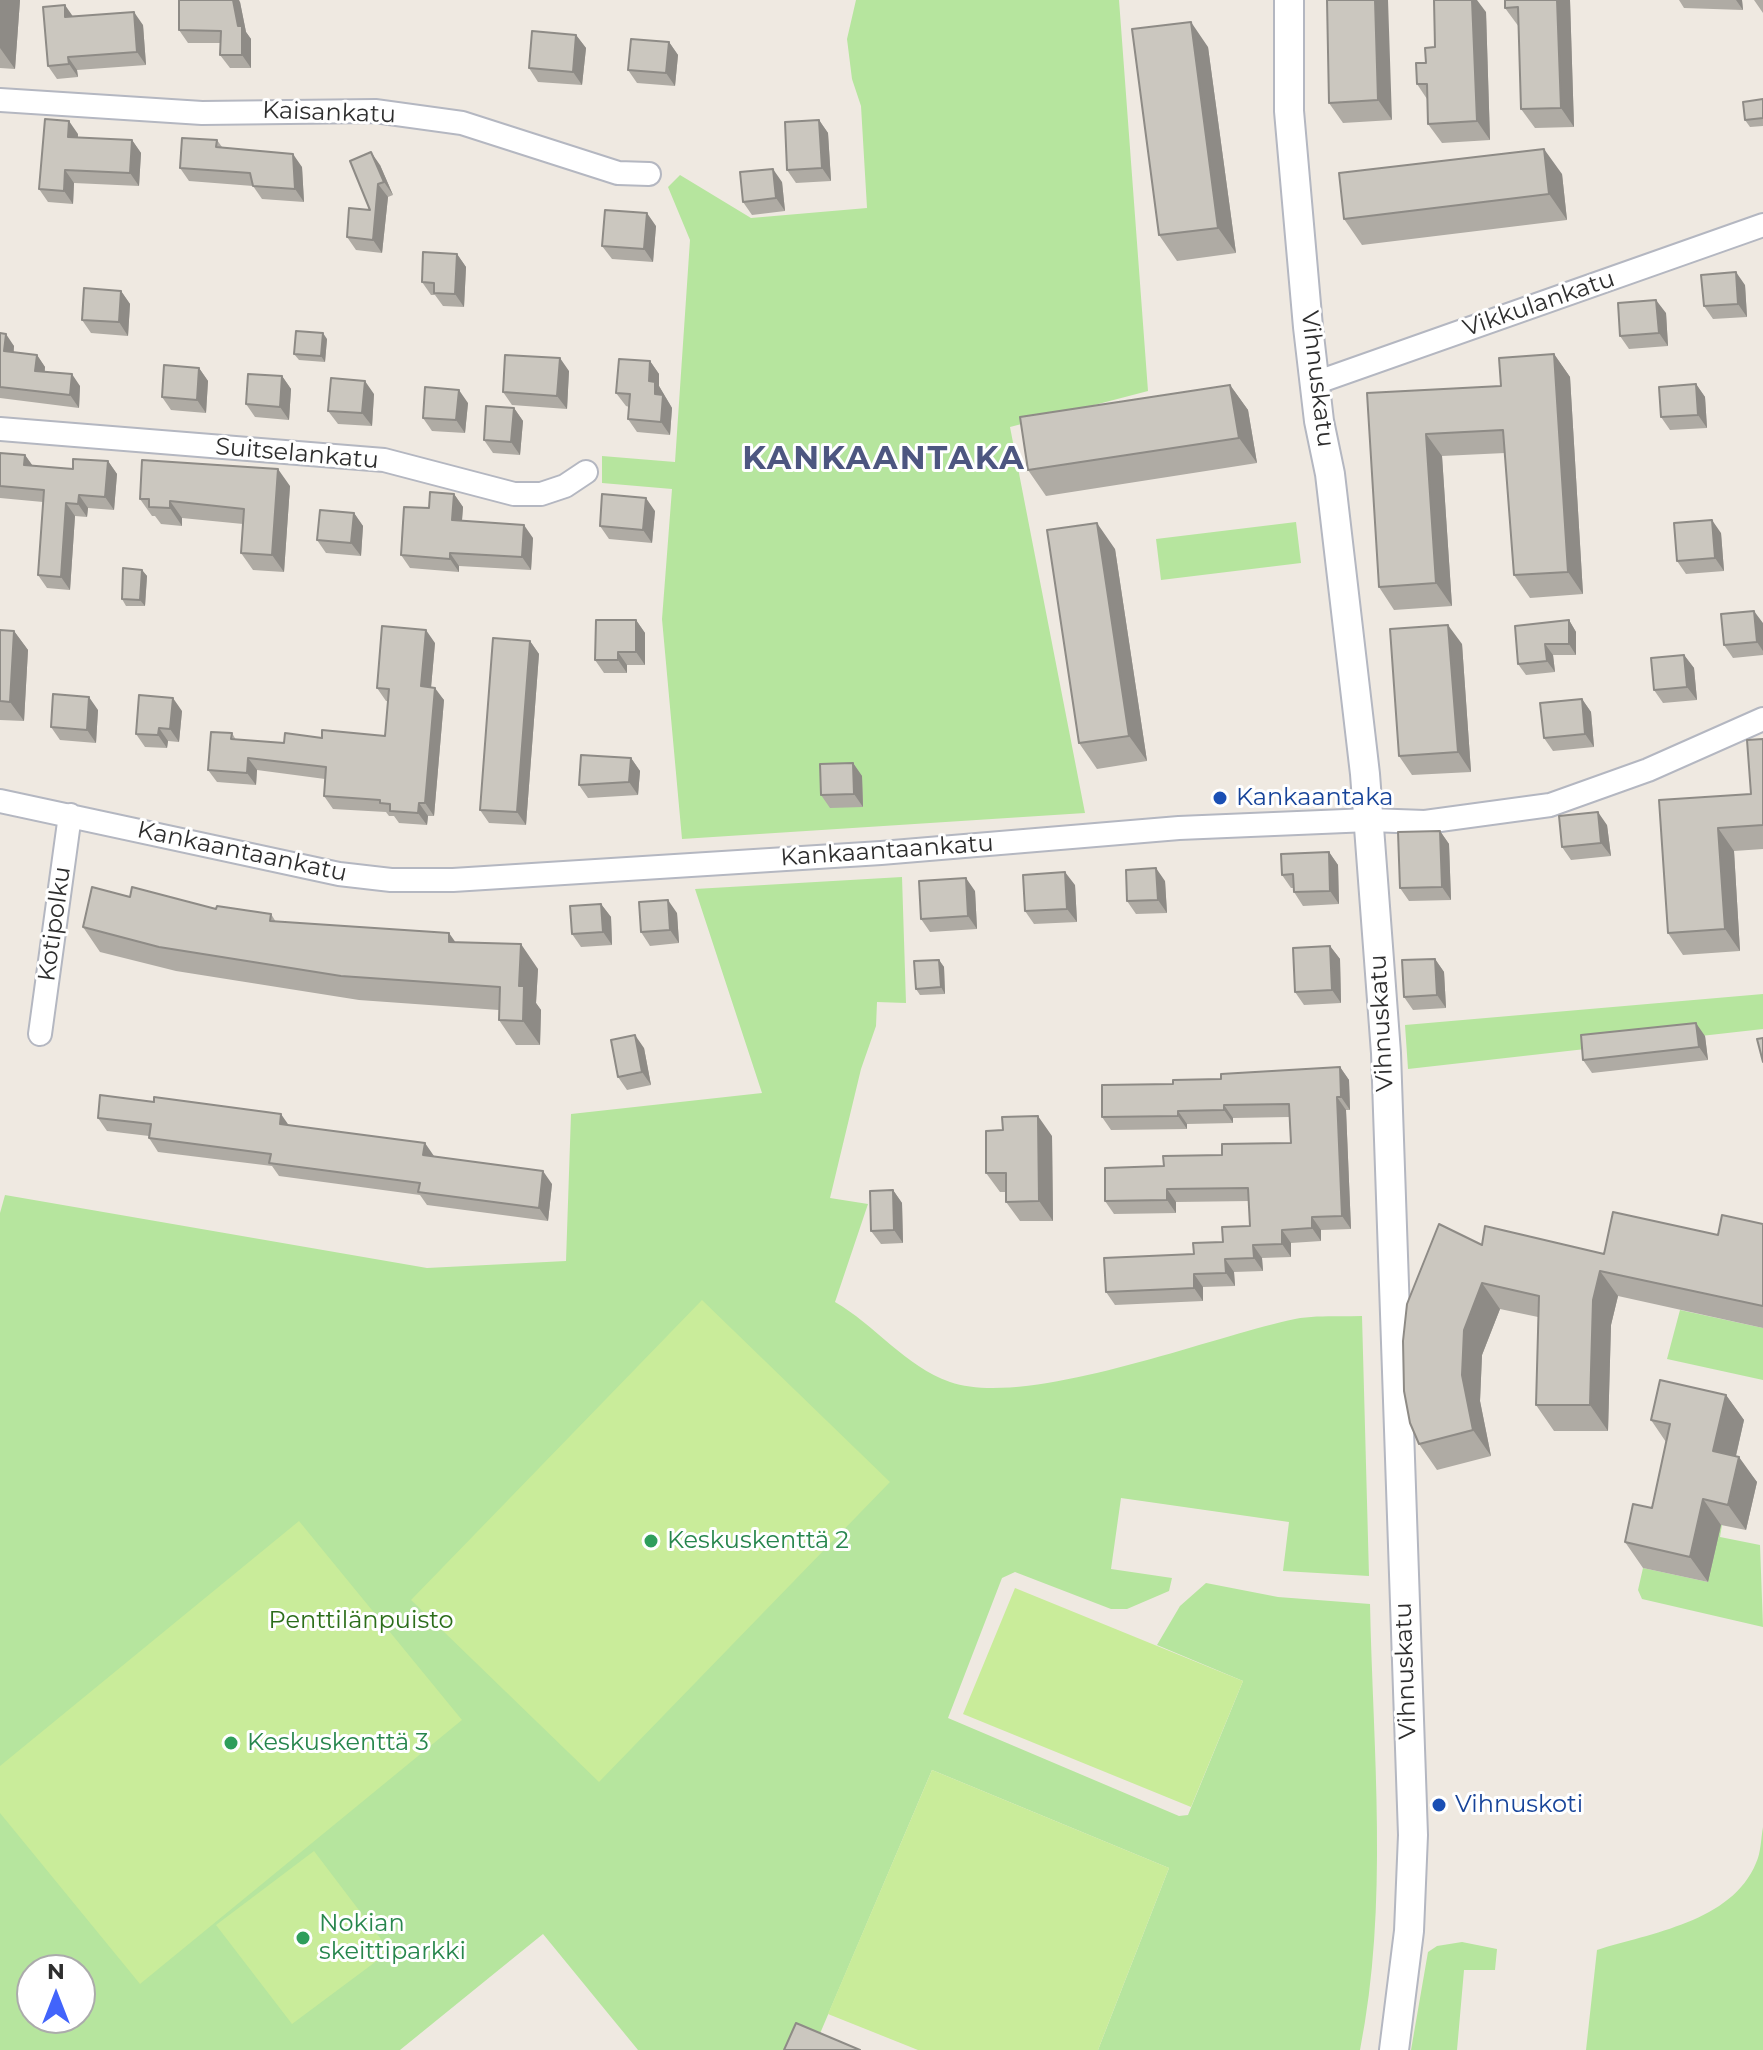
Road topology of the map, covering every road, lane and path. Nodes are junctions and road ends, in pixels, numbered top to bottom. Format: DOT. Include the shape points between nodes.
graph roads {
  1 [pos="1289,0"];
  2 [pos="0,100"];
  3 [pos="649,174"];
  4 [pos="1763,225"];
  5 [pos="1315,383"];
  6 [pos="0,429"];
  7 [pos="586,472"];
  8 [pos="1763,719"];
  9 [pos="0,801"];
  10 [pos="70,815"];
  11 [pos="1369,820"];
  12 [pos="40,1034"];
  13 [pos="1394,2050"];
  1 -- 5 [label="street, Vihnuskatu" via="1289,111"];
  2 -- 3 [label="street, Kaisankatu" via="202,113 375,111 462,123 618,173"];
  4 -- 5 [label="street, Vikkulankatu"];
  5 -- 11 [label="street, Vihnuskatu"];
  6 -- 7 [label="street, Suitselankatu" via="384,460 514,494 541,494"];
  8 -- 11 [label="street, Kankaantaankatu" via="1648,770 1550,805 1425,822"];
  9 -- 10 [label="street, Kankaantaankatu"];
  10 -- 11 [label="street, Kankaantaankatu" via="339,874 391,880"];
  10 -- 12 [label="street, Kotipolku"];
  11 -- 13 [label="street, Vihnuskatu" via="1386,1053 1413,1835 1409,1931"];
}
